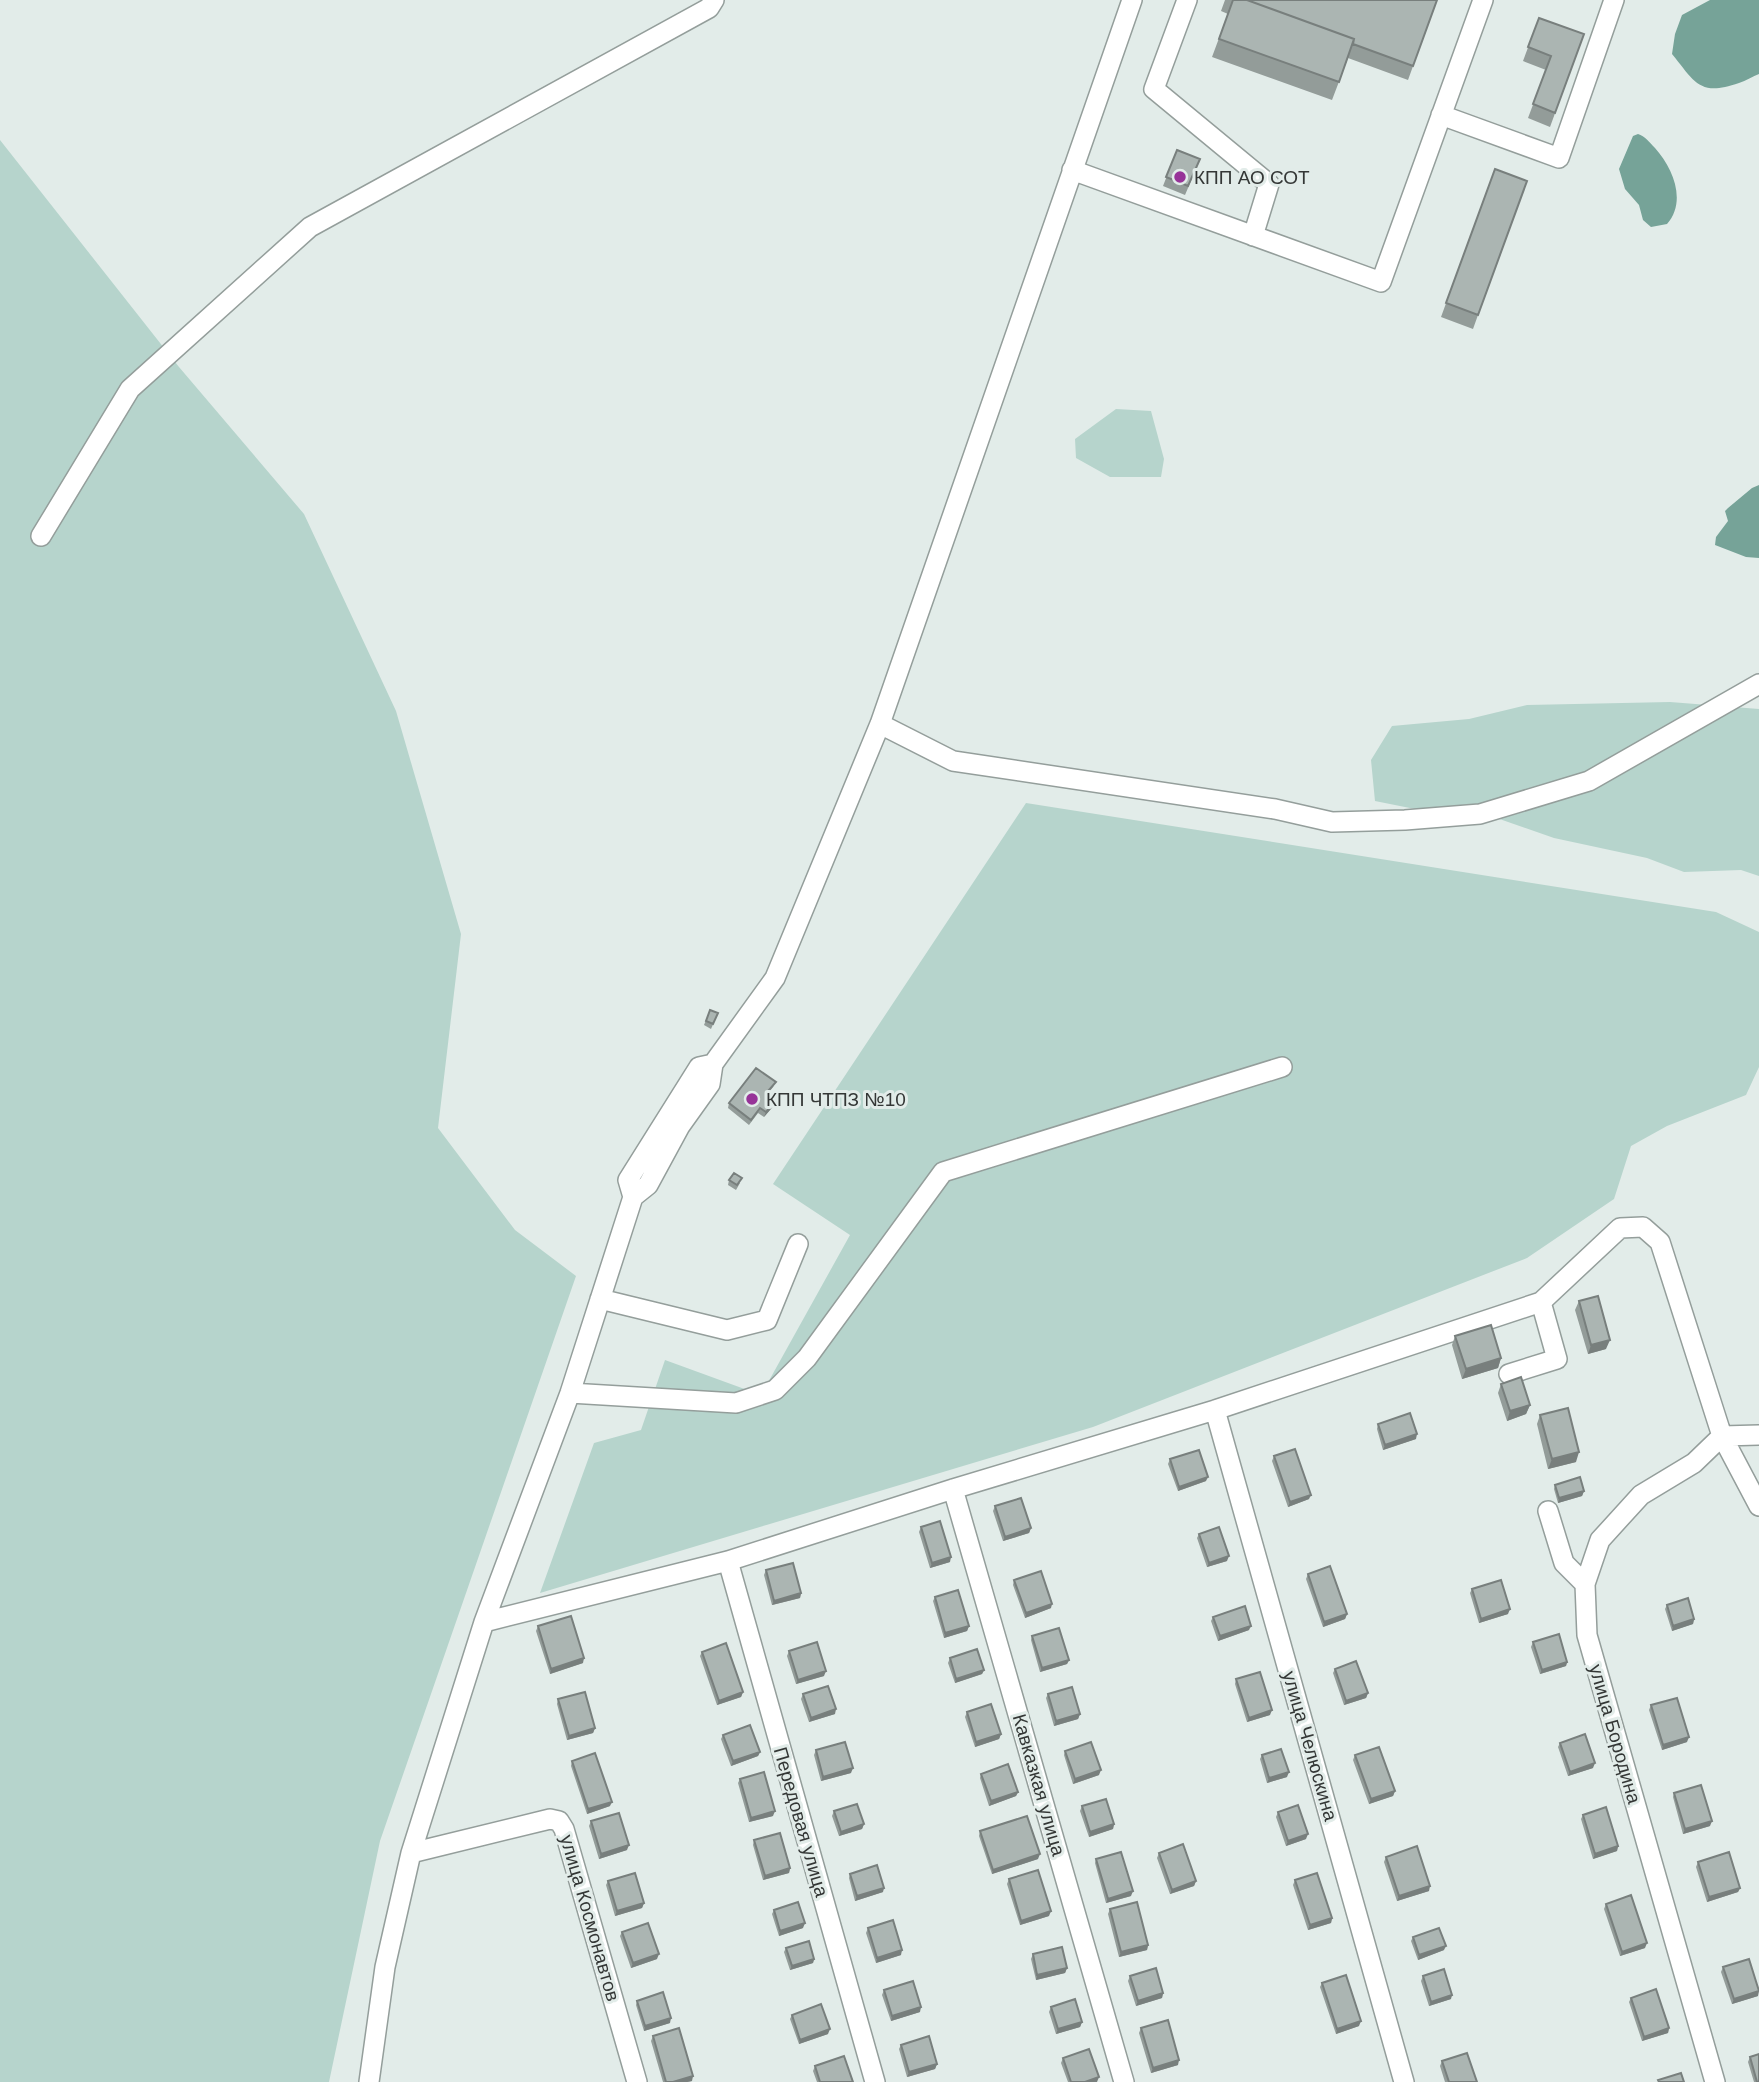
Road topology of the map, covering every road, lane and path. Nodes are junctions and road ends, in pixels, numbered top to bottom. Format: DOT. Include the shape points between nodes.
graph roads {
  1 [pos="714,0"];
  2 [pos="1132,0"];
  3 [pos="1186,0"];
  4 [pos="1483,0"];
  5 [pos="1614,0"];
  6 [pos="1441,115"];
  7 [pos="1072,170"];
  8 [pos="1253,236"];
  9 [pos="41,536"];
  10 [pos="1759,684"];
  11 [pos="880,724"];
  12 [pos="1282,1066"];
  13 [pos="798,1244"];
  14 [pos="600,1299"];
  15 [pos="1541,1302"];
  16 [pos="1509,1374"];
  17 [pos="570,1393"];
  18 [pos="1215,1410"];
  19 [pos="1759,1435"];
  20 [pos="1722,1436"];
  21 [pos="953,1489"];
  22 [pos="1759,1506"];
  23 [pos="1548,1511"];
  24 [pos="728,1561"];
  25 [pos="1585,1584"];
  26 [pos="484,1622"];
  27 [pos="411,1853"];
  28 [pos="369,2082"];
  29 [pos="636,2082"];
  30 [pos="875,2082"];
  31 [pos="1124,2082"];
  32 [pos="1404,2082"];
  33 [pos="1715,2082"];
  1 -- 9 [label="street" via="709,8 310,227 130,389"];
  2 -- 7 [label="street"];
  3 -- 8 [label="street" via="1154,89 1269,184"];
  4 -- 6 [label="street"];
  5 -- 6 [label="street" via="1559,158"];
  6 -- 8 [label="street" via="1381,282"];
  7 -- 8 [label="street"];
  7 -- 11 [label="street"];
  10 -- 11 [label="street" via="1589,781 1480,814 1405,820 1332,822 1275,809 953,761"];
  11 -- 14 [label="street" via="775,978 713,1064 710,1084 673,1121 628,1180 633,1197"];
  12 -- 17 [label="street" via="943,1172 807,1358 775,1390 736,1404"];
  13 -- 14 [label="street" via="767,1320 727,1330"];
  14 -- 17 [label="street"];
  15 -- 16 [label="street" via="1557,1359"];
  15 -- 18 [label="street"];
  15 -- 20 [label="street" via="1620,1228 1643,1227 1660,1242"];
  17 -- 26 [label="street"];
  18 -- 21 [label="street"];
  18 -- 32 [label="street, улица Челюскина"];
  19 -- 20 [label="street"];
  20 -- 22 [label="street"];
  20 -- 25 [label="street, улица Бородина" via="1694,1463 1640,1495 1600,1540"];
  21 -- 24 [label="street"];
  21 -- 31 [label="street, Кавказкая улица"];
  23 -- 25 [label="street" via="1564,1563"];
  24 -- 26 [label="street"];
  24 -- 30 [label="street, Передовая улица"];
  25 -- 33 [label="street, улица Бородина" via="1587,1635"];
  26 -- 27 [label="street"];
  27 -- 28 [label="street" via="385,1967"];
  27 -- 29 [label="street, улица Космонавтов" via="550,1819 559,1821"];
}
